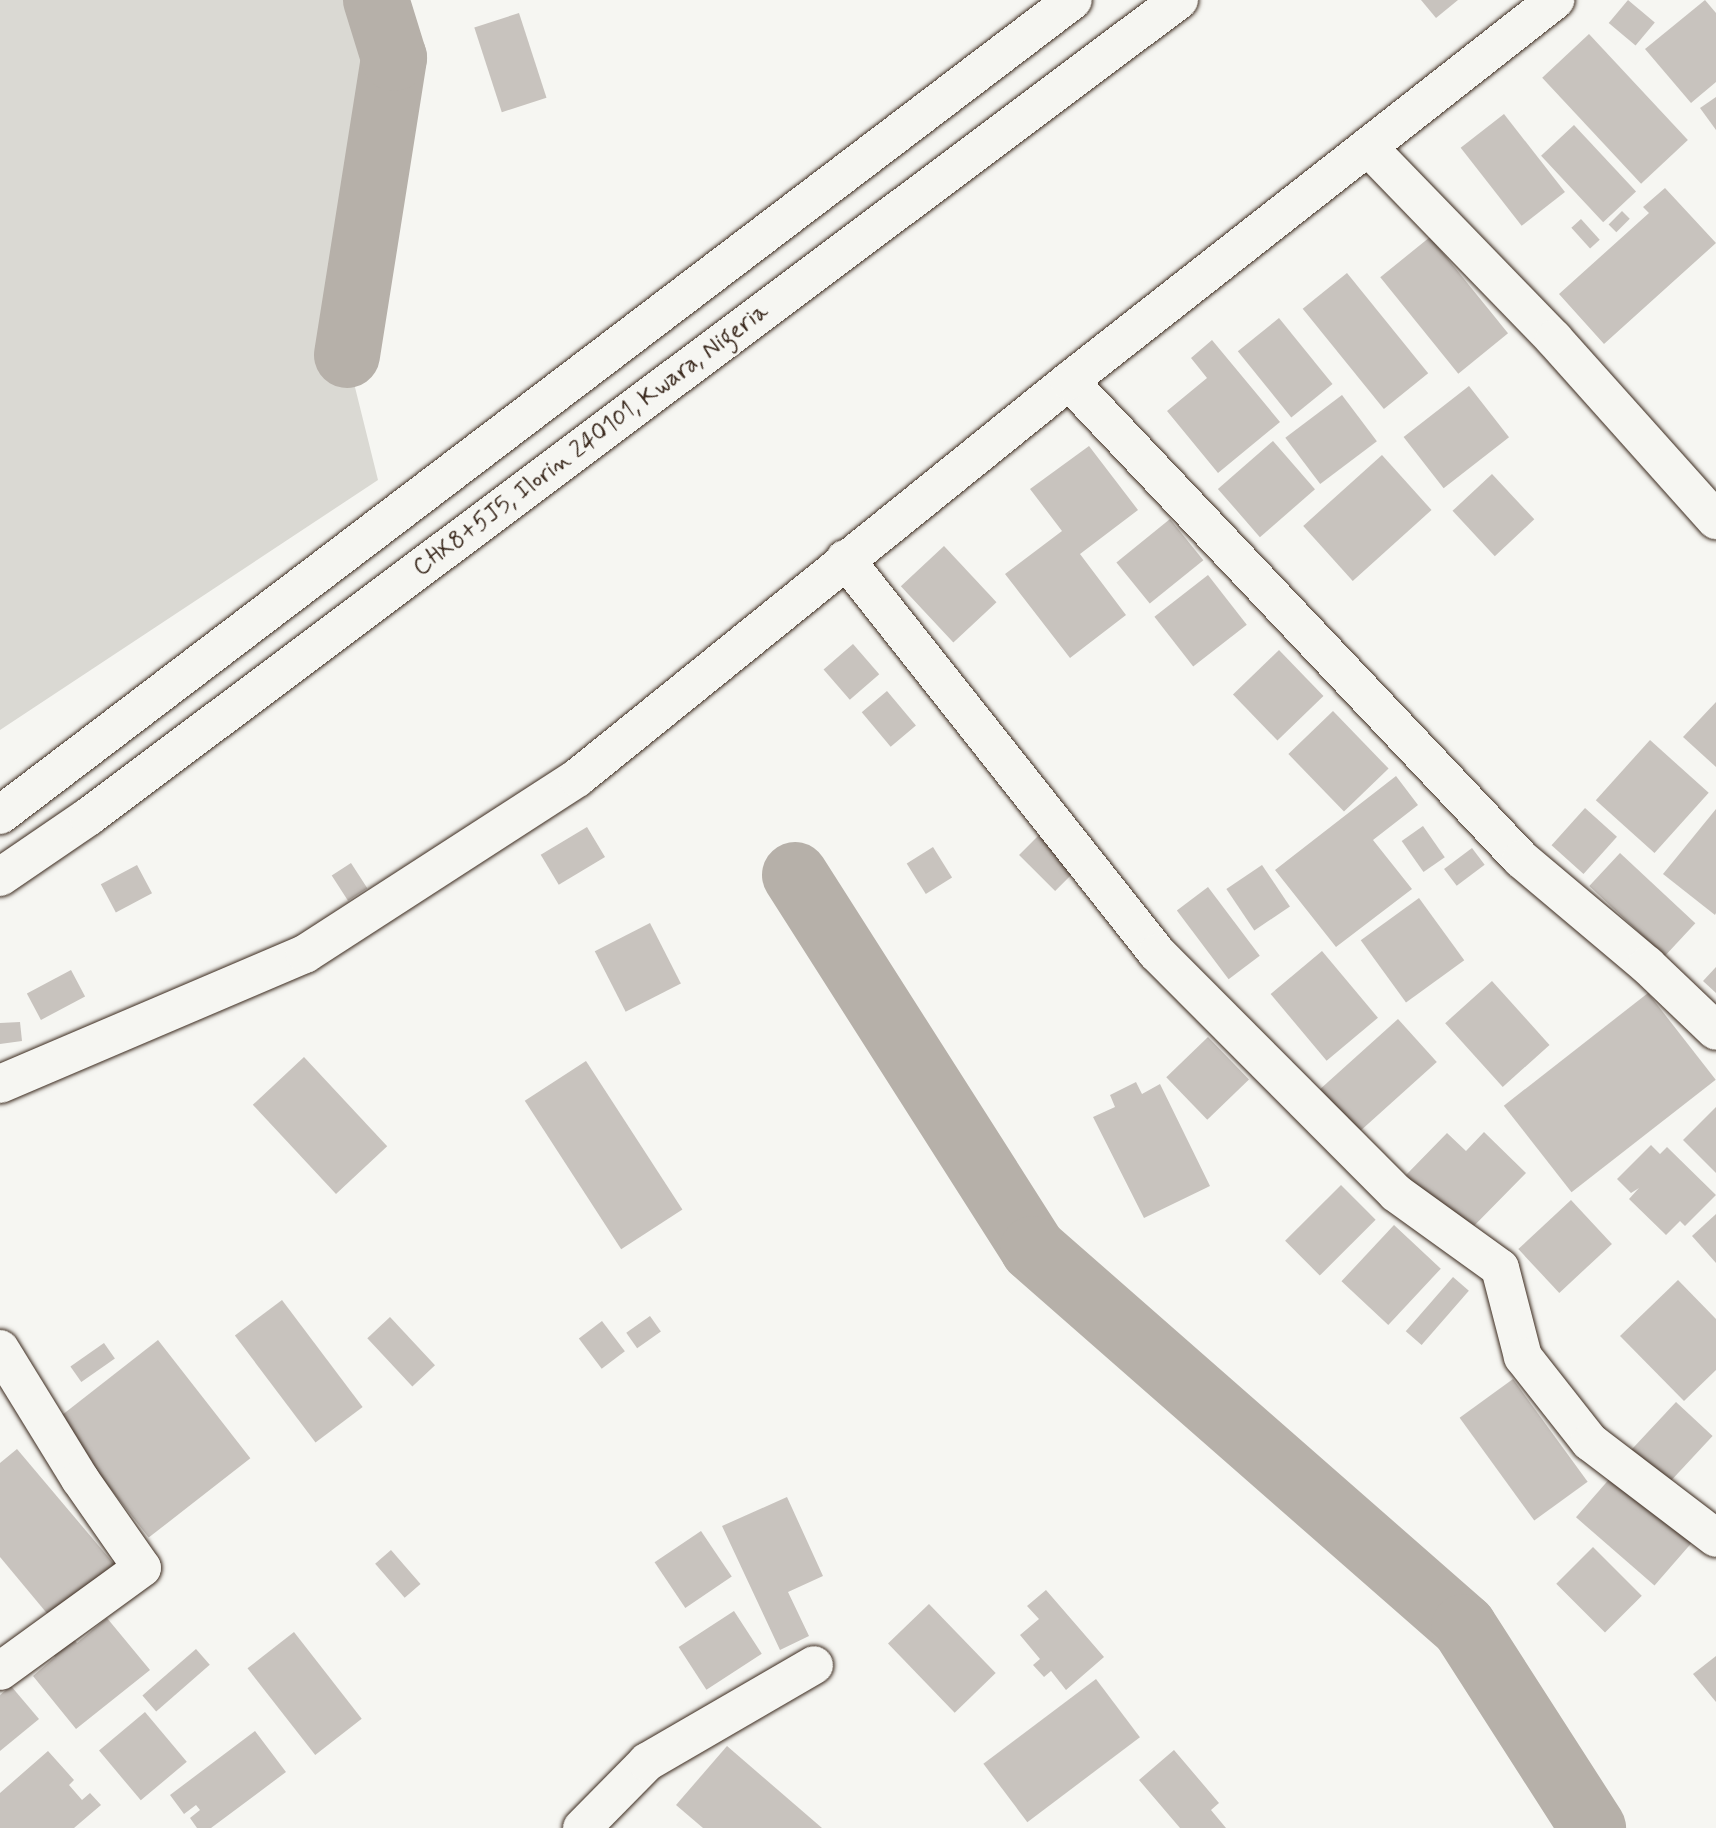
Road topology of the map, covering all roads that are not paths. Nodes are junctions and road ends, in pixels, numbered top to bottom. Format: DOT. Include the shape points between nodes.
graph roads {
  1 [pos="1073,0"];
  2 [pos="1179,0"];
  3 [pos="1555,0"];
  4 [pos="1368,147"];
  5 [pos="1069,381"];
  6 [pos="1716,520"];
  7 [pos="845,559"];
  8 [pos="0,815"];
  9 [pos="0,877"];
  10 [pos="1716,1031"];
  11 [pos="0,1084"];
  12 [pos="0,1349"];
  13 [pos="1716,1538"];
  14 [pos="814,1665"];
  15 [pos="0,1671"];
  16 [pos="582,1828"];
  1 -- 8 [label="street"];
  2 -- 9 [label="street, CHX8+5J5, Ilorin 240101, Kwara, Nigeria" via="88,817"];
  3 -- 4 [label="street"];
  4 -- 5 [label="street"];
  4 -- 6 [label="street" via="1554,339"];
  5 -- 7 [label="street"];
  5 -- 10 [label="street" via="1521,859 1647,965"];
  7 -- 11 [label="street" via="724,663 577,778 305,954"];
  7 -- 13 [label="street" via="1157,953 1396,1193 1500,1268 1523,1357 1590,1442"];
  12 -- 15 [label="street" via="80,1479 142,1568"];
  14 -- 16 [label="street" via="647,1762"];
}
